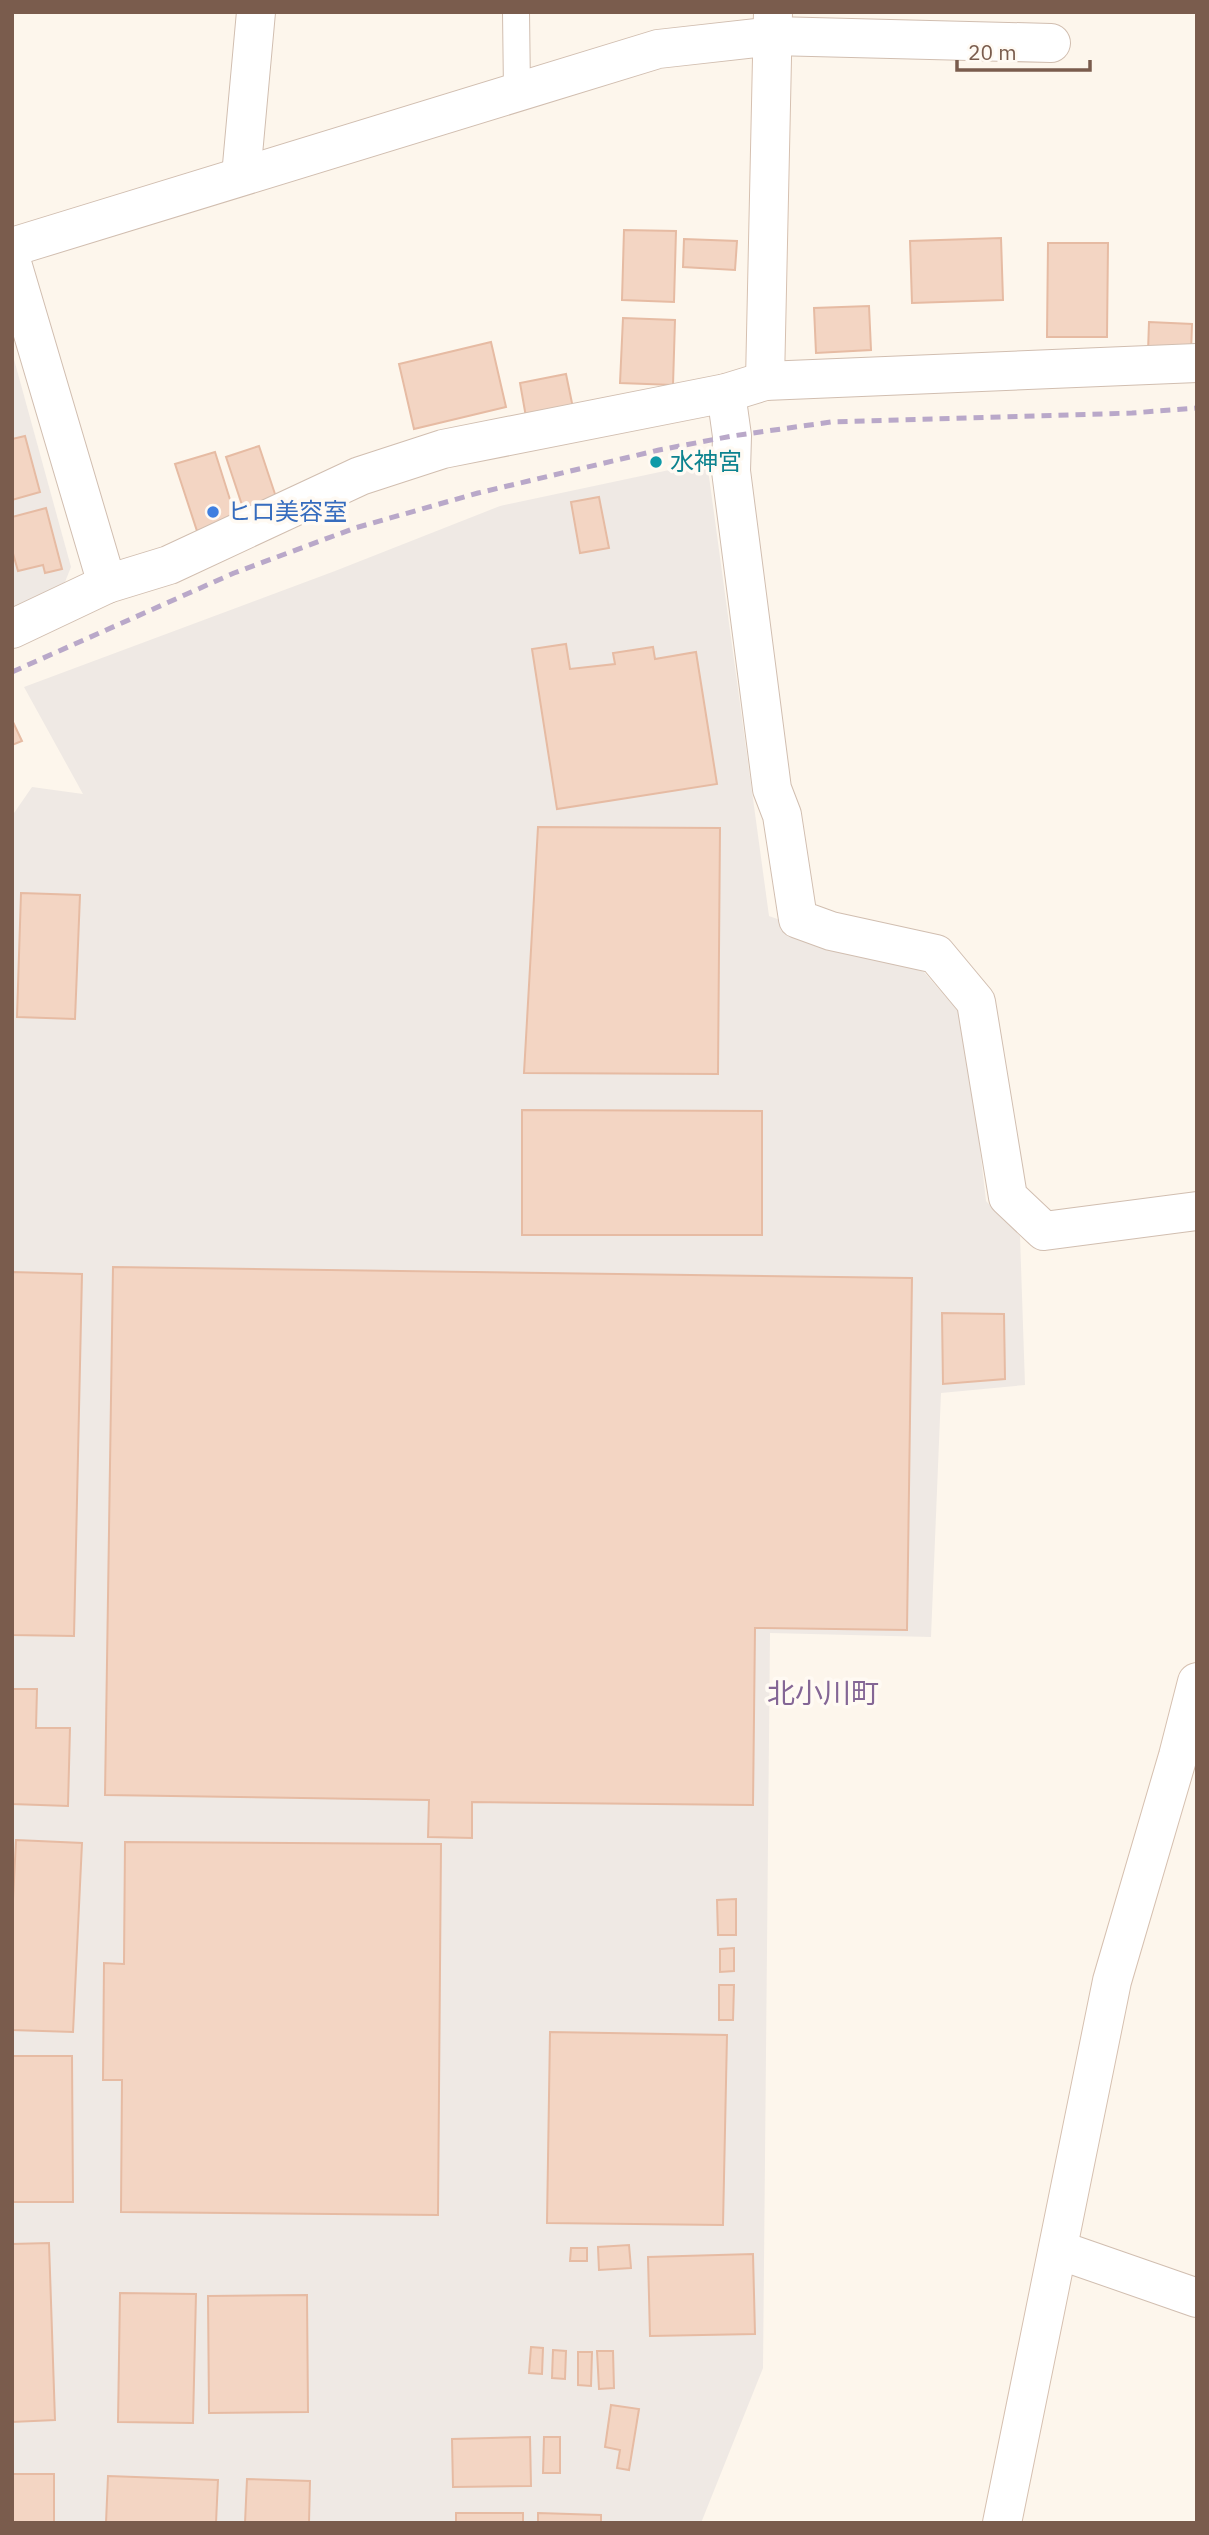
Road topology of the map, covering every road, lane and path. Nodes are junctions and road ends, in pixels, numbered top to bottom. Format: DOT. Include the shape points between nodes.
graph roads {
  1 [pos="256,12"];
  2 [pos="516,12"];
  3 [pos="773,24"];
  4 [pos="1051,43"];
  5 [pos="517,91"];
  6 [pos="241,176"];
  7 [pos="12,247"];
  8 [pos="12,263"];
  9 [pos="1197,363"];
  10 [pos="765,381"];
  11 [pos="726,393"];
  12 [pos="107,584"];
  13 [pos="12,629"];
  14 [pos="1197,1211"];
  15 [pos="1197,1682"];
  16 [pos="1059,2250"];
  17 [pos="1197,2298"];
  18 [pos="1002,2523"];
  1 -- 6 [label="street"];
  2 -- 5 [label="lane"];
  3 -- 4 [label="street"];
  3 -- 5 [label="street" via="658,49"];
  3 -- 10 [label="street"];
  5 -- 6 [label="street"];
  6 -- 7 [label="street"];
  8 -- 12 [label="street"];
  9 -- 10 [label="street"];
  10 -- 11 [label="street"];
  11 -- 12 [label="street" via="443,449 360,477 169,565"];
  11 -- 14 [label="street" via="731,471 772,789 782,816 798,919 831,932 936,954 976,1002 1008,1197 1044,1231"];
  12 -- 13 [label="street"];
  15 -- 16 [label="street" via="1112,1981"];
  16 -- 17 [label="street"];
  16 -- 18 [label="street"];
}
